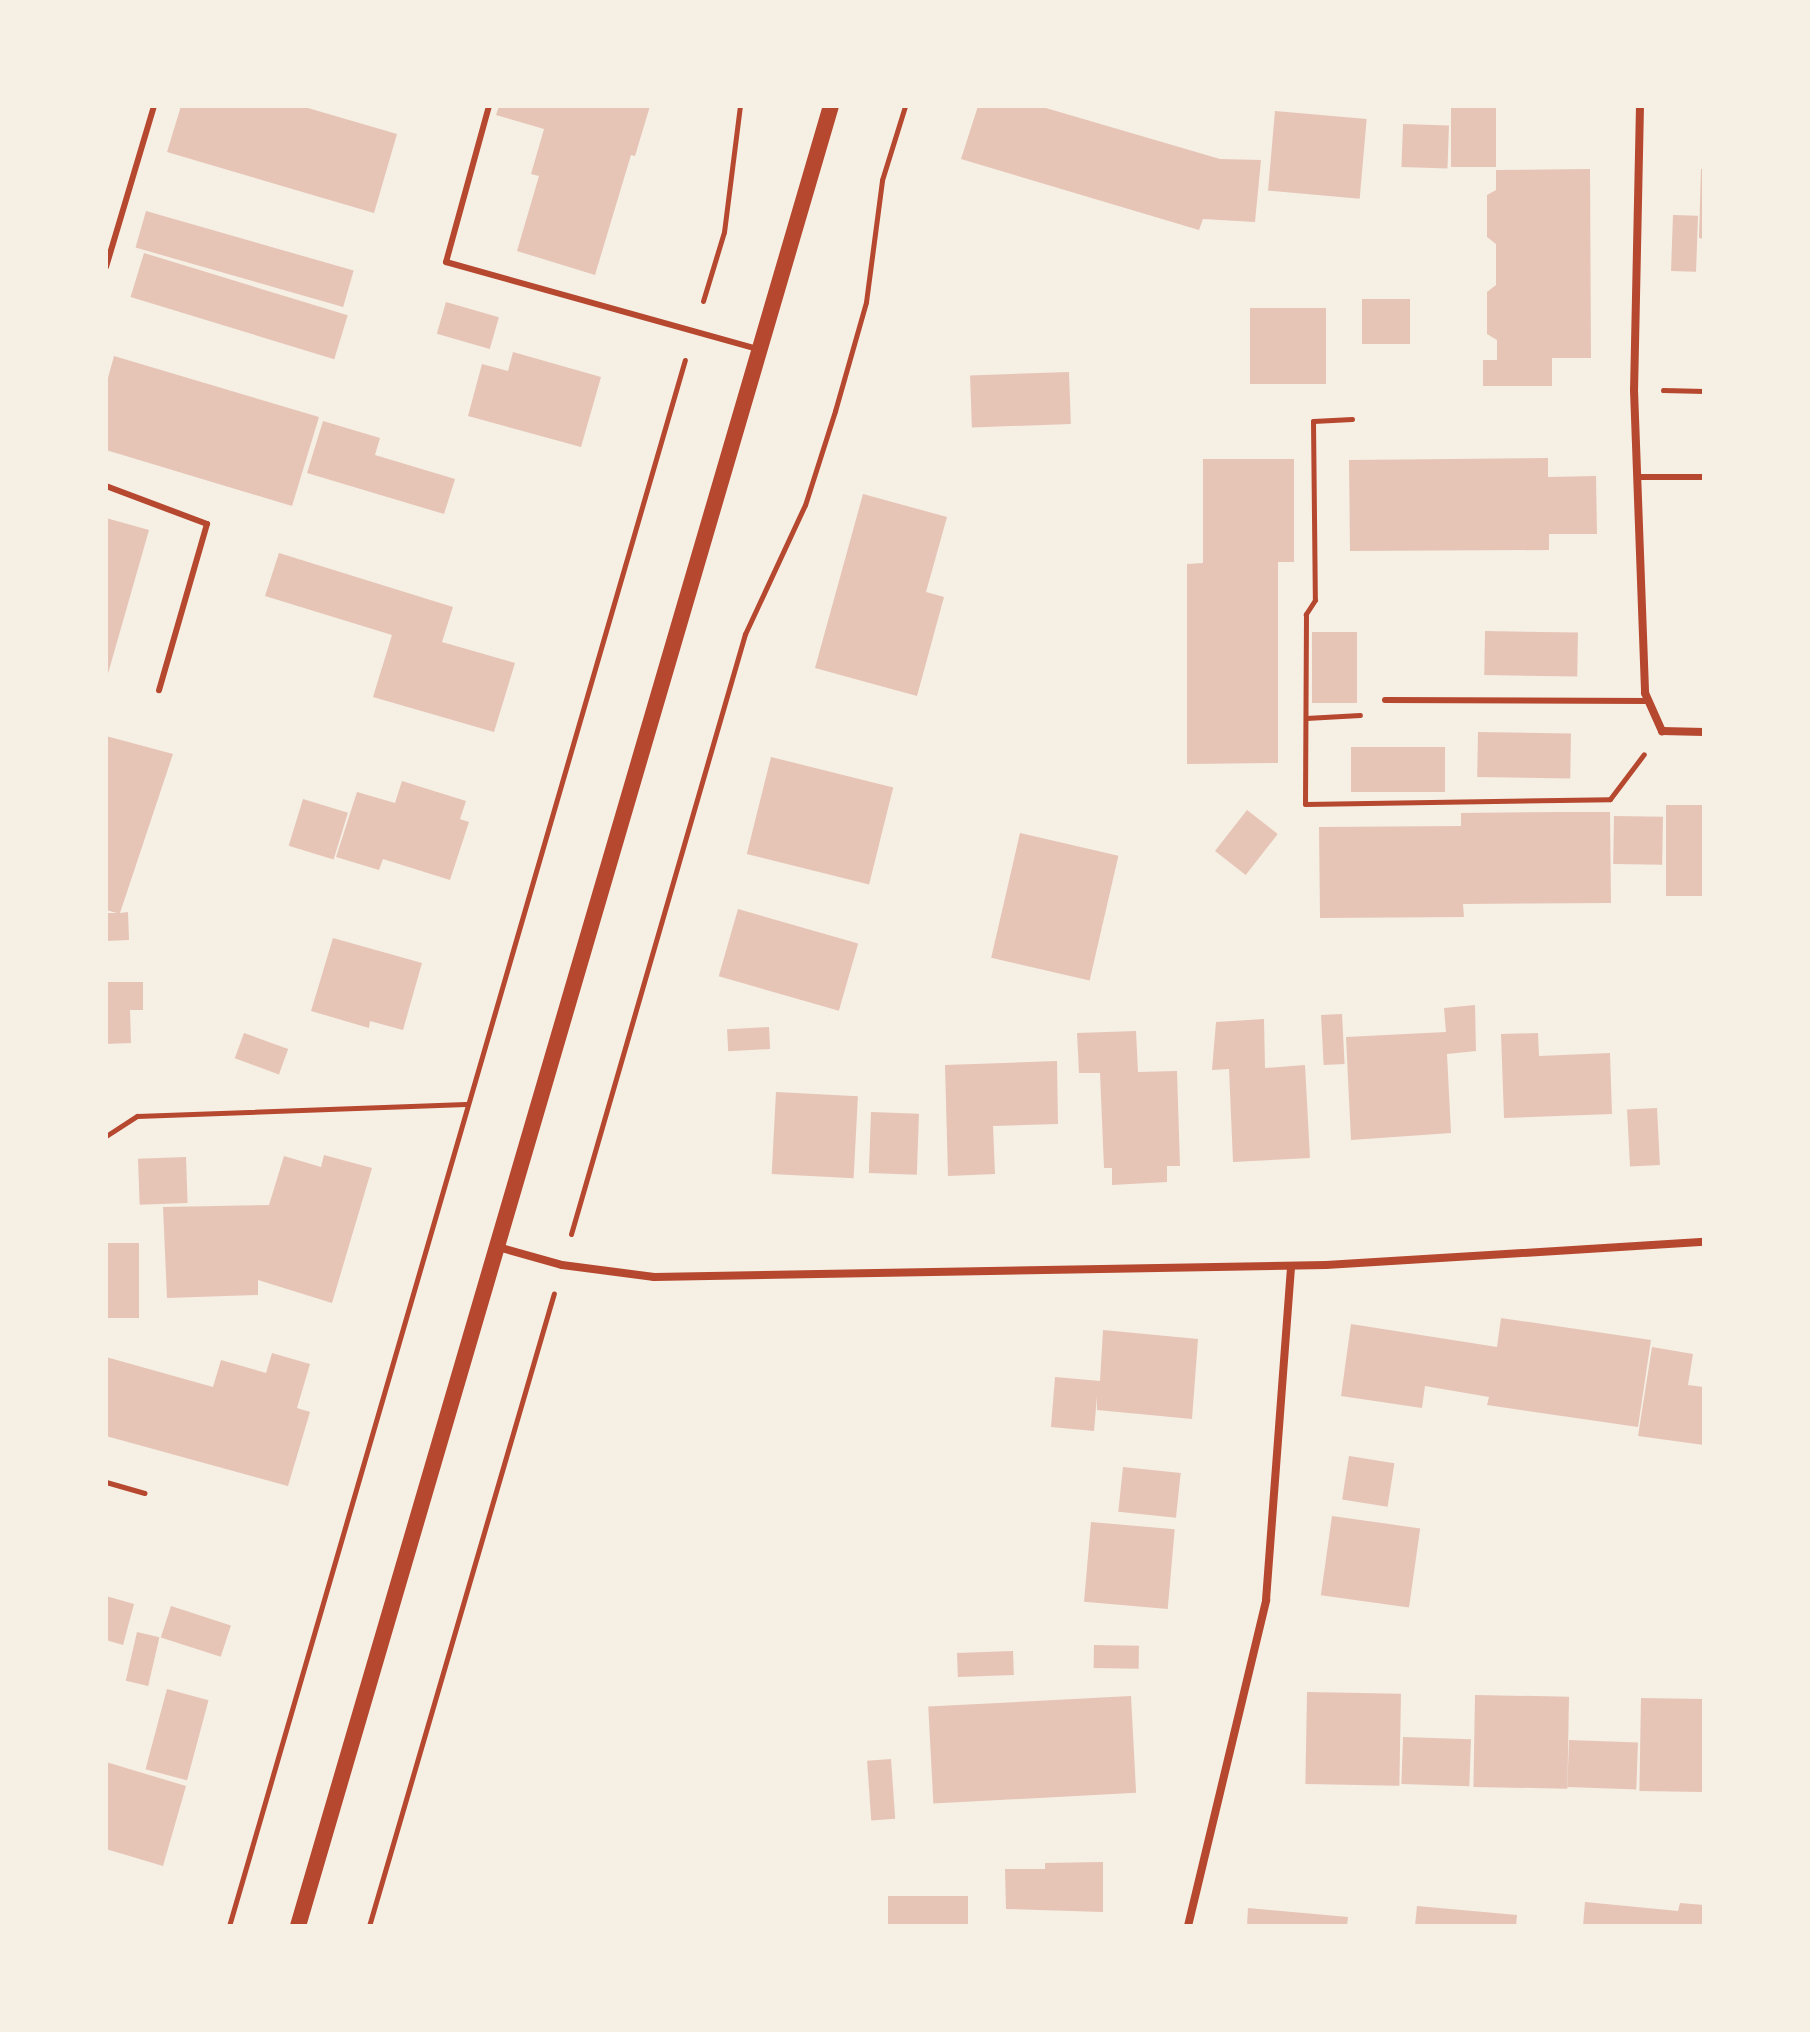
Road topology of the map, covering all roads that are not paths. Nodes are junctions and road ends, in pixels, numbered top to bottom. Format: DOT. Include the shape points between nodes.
graph roads {
  1 [pos="154,106"];
  2 [pos="489,106"];
  3 [pos="831,106"];
  4 [pos="1640,106"];
  5 [pos="106,267"];
  6 [pos="762,350"];
  7 [pos="1638,477"];
  8 [pos="1704,477"];
  9 [pos="106,486"];
  10 [pos="159,690"];
  11 [pos="1385,700"];
  12 [pos="1649,701"];
  13 [pos="1704,732"];
  14 [pos="1704,1242"];
  15 [pos="498,1247"];
  16 [pos="1291,1266"];
  17 [pos="298,1926"];
  18 [pos="1188,1926"];
  1 -- 5 [label="lane"];
  2 -- 6 [label="lane" via="446,262"];
  3 -- 6 [label="main road"];
  4 -- 7 [label="street" via="1634,390"];
  6 -- 15 [label="main road"];
  7 -- 8 [label="lane"];
  7 -- 12 [label="street"];
  9 -- 10 [label="lane" via="207,524"];
  11 -- 12 [label="lane"];
  12 -- 13 [label="street" via="1662,731"];
  14 -- 16 [label="street"];
  15 -- 16 [label="street" via="562,1265 654,1277"];
  15 -- 17 [label="main road"];
  16 -- 18 [label="street" via="1266,1600"];
}
